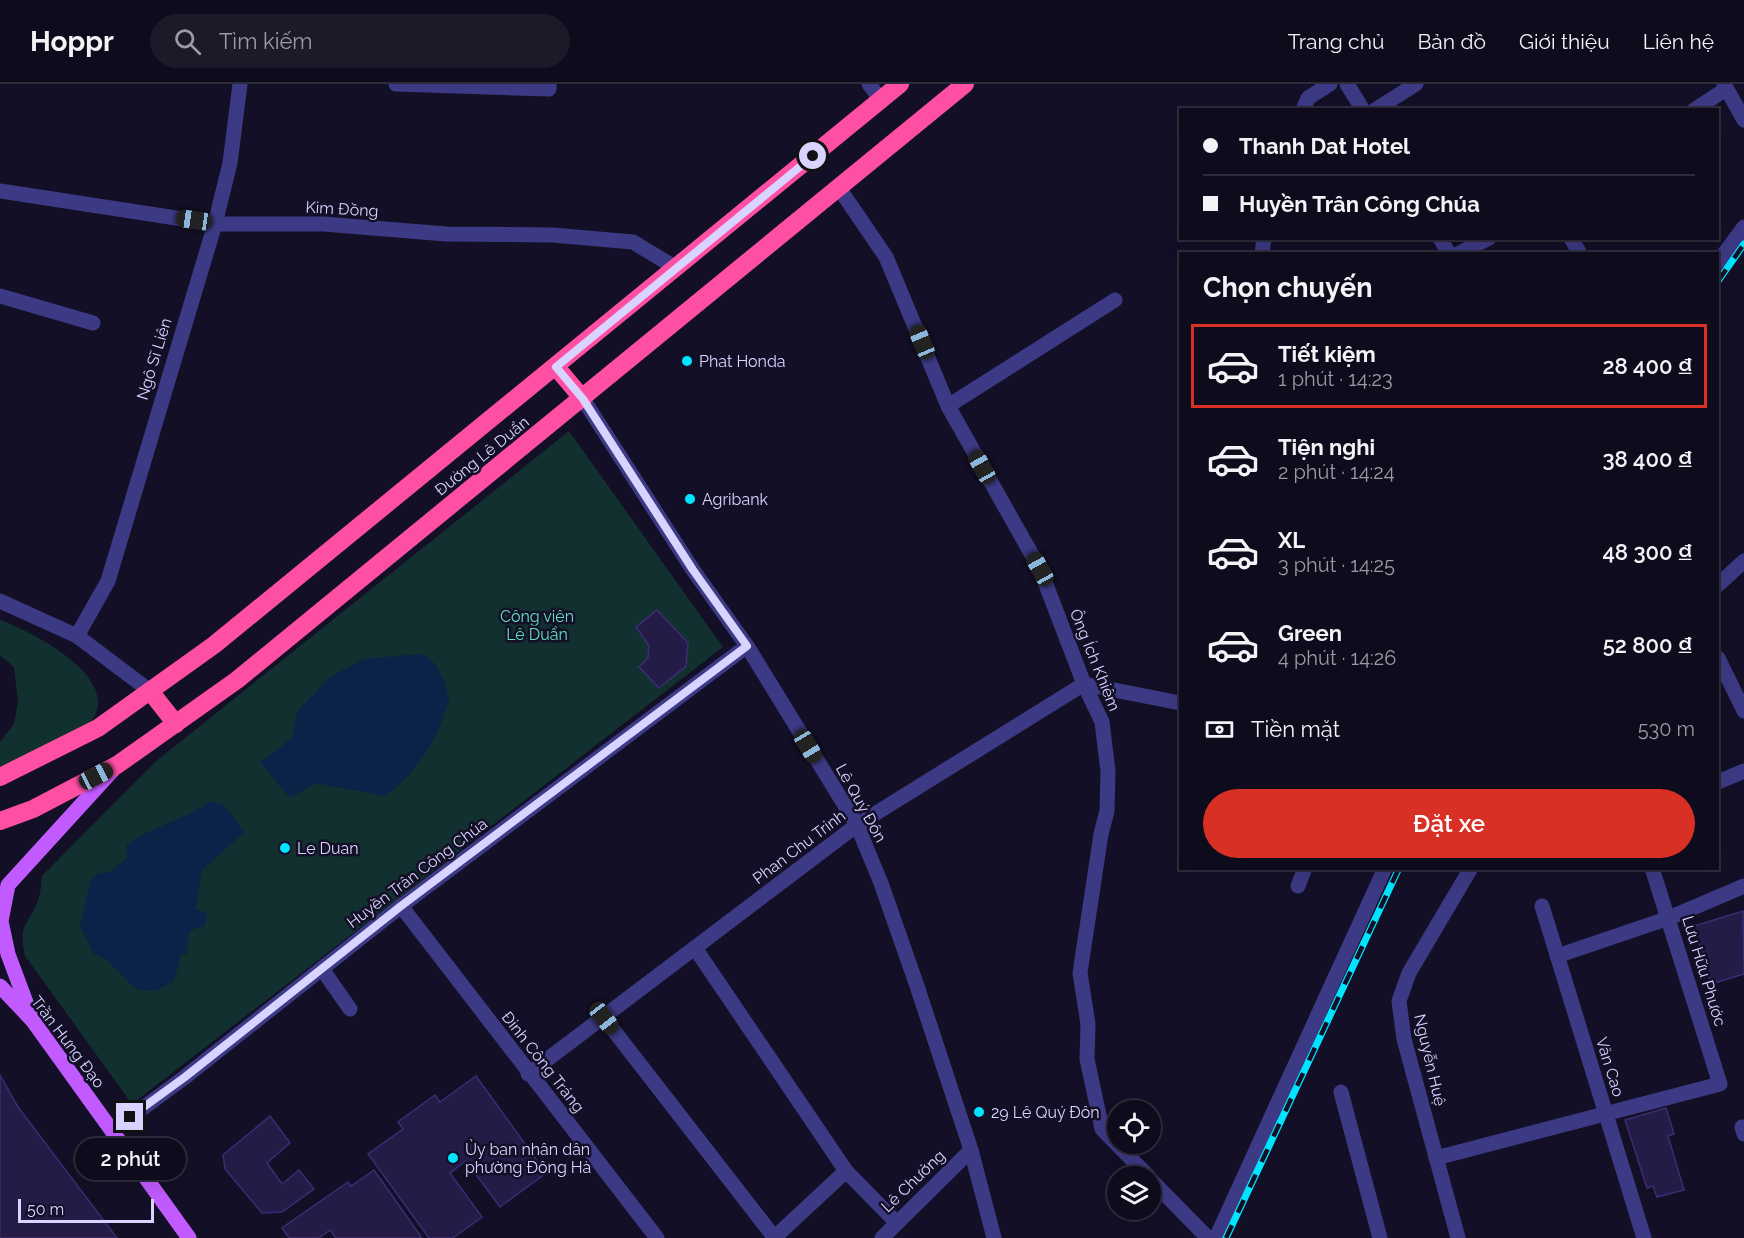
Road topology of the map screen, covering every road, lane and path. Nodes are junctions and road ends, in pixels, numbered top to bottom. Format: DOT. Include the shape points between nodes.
graph roads {
  1 [pos="240,84"];
  2 [pos="396,84"];
  3 [pos="549,84"];
  4 [pos="869,84"];
  5 [pos="900,84"];
  6 [pos="965,84"];
  7 [pos="1330,84"];
  8 [pos="1347,84"];
  9 [pos="1416,84"];
  10 [pos="1725,87"];
  11 [pos="881,100"];
  12 [pos="1305,108"];
  13 [pos="1363,108"];
  14 [pos="1379,108"];
  15 [pos="1697,108"];
  16 [pos="1744,120"];
  17 [pos="839,188"];
  18 [pos="0,191"];
  19 [pos="215,224"];
  20 [pos="1744,227"];
  21 [pos="1485,240"];
  22 [pos="1462,252"];
  23 [pos="1719,261"];
  24 [pos="676,268"];
  25 [pos="0,296"];
  26 [pos="1115,300"];
  27 [pos="93,323"];
  28 [pos="556,367"];
  29 [pos="583,399"];
  30 [pos="948,406"];
  31 [pos="1744,561"];
  32 [pos="1719,584"];
  33 [pos="0,601"];
  34 [pos="77,636"];
  35 [pos="747,646"];
  36 [pos="1719,660"];
  37 [pos="1084,684"];
  38 [pos="150,691"];
  39 [pos="1179,704"];
  40 [pos="1744,711"];
  41 [pos="176,724"];
  42 [pos="117,765"];
  43 [pos="1744,771"];
  44 [pos="0,777"];
  45 [pos="1719,782"];
  46 [pos="0,821"];
  47 [pos="857,825"];
  48 [pos="1304,870"];
  49 [pos="1384,870"];
  50 [pos="1470,870"];
  51 [pos="1653,870"];
  52 [pos="1298,886"];
  53 [pos="1744,886"];
  54 [pos="401,906"];
  55 [pos="1542,906"];
  56 [pos="1669,918"];
  57 [pos="0,936"];
  58 [pos="695,948"];
  59 [pos="8,954"];
  60 [pos="1557,956"];
  61 [pos="322,969"];
  62 [pos="0,986"];
  63 [pos="350,1009"];
  64 [pos="604,1018"];
  65 [pos="33,1021"];
  66 [pos="528,1074"];
  67 [pos="1341,1092"];
  68 [pos="1606,1113"];
  69 [pos="112,1131"];
  70 [pos="971,1150"];
  71 [pos="1436,1158"];
  72 [pos="1138,1166"];
  73 [pos="846,1171"];
  74 [pos="1161,1189"];
  75 [pos="896,1222"];
  76 [pos="189,1238"];
  77 [pos="657,1238"];
  78 [pos="774,1238"];
  79 [pos="882,1238"];
  80 [pos="994,1238"];
  81 [pos="1208,1238"];
  82 [pos="1216,1238"];
  83 [pos="1380,1238"];
  84 [pos="1458,1238"];
  85 [pos="1644,1238"];
  1 -- 19 [label="street, Ngô Sĩ Liên" via="230,163"];
  2 -- 3 [label="street" via="549,89"];
  4 -- 11 [label="street"];
  5 -- 11 [label="highway, Đường Lê Duẩn"];
  6 -- 17 [label="highway, Đường Lê Duẩn"];
  7 -- 12 [label="street" via="1308,98"];
  8 -- 13 [label="street"];
  9 -- 14 [label="street"];
  10 -- 15 [label="street"];
  10 -- 16 [label="street"];
  11 -- 24 [label="highway, Đường Lê Duẩn"];
  17 -- 29 [label="highway, Đường Lê Duẩn"];
  17 -- 30 [label="street, Ông Ích Khiêm" via="886,257"];
  18 -- 19 [label="street, Kim Đồng"];
  19 -- 24 [label="street, Kim Đồng" via="324,224 633,242"];
  19 -- 34 [label="street, Ngô Sĩ Liên" via="108,581"];
  20 -- 23 [label="street"];
  21 -- 22 [label="street"];
  24 -- 28 [label="highway, Đường Lê Duẩn"];
  25 -- 27 [label="street"];
  26 -- 30 [label="street"];
  28 -- 29 [label="highway"];
  28 -- 38 [label="highway, Đường Lê Duẩn" via="214,645"];
  29 -- 35 [label="street, Lê Quý Đôn"];
  29 -- 41 [label="highway, Đường Lê Duẩn" via="237,680"];
  30 -- 37 [label="street, Ông Ích Khiêm" via="1040,569"];
  31 -- 32 [label="street"];
  33 -- 34 [label="street"];
  34 -- 38 [label="street"];
  35 -- 47 [label="street, Lê Quý Đôn"];
  35 -- 54 [label="street, Huyền Trân Công Chúa"];
  36 -- 40 [label="street"];
  37 -- 39 [label="street"];
  37 -- 47 [label="street, Phan Chu Trinh"];
  37 -- 72 [label="street, Ông Ích Khiêm" via="1102,723 1108,771 1107,811 1080,973 1088,1024 1087,1059 1102,1130"];
  38 -- 41 [label="highway"];
  38 -- 44 [label="highway, Đường Lê Duẩn" via="98,728"];
  41 -- 42 [label="highway, Đường Lê Duẩn"];
  42 -- 46 [label="highway, Đường Lê Duẩn" via="33,809"];
  42 -- 59 [label="main road" via="8,885 1,921"];
  43 -- 45 [label="street"];
  47 -- 58 [label="street, Phan Chu Trinh"];
  47 -- 70 [label="street, Lê Quý Đôn" via="885,893"];
  48 -- 52 [label="street"];
  49 -- 82 [label="street"];
  50 -- 71 [label="street, Nguyễn Huệ" via="1409,973 1399,1000 1404,1039"];
  51 -- 56 [label="street, Lưu Hữu Phước"];
  53 -- 56 [label="street"];
  54 -- 61 [label="street, Huyền Trân Công Chúa"];
  54 -- 66 [label="street, Đinh Công Tráng"];
  55 -- 60 [label="street, Văn Cao"];
  56 -- 60 [label="street"];
  56 -- 68 [label="street, Lưu Hữu Phước" via="1720,1084"];
  57 -- 59 [label="main road"];
  58 -- 64 [label="street, Phan Chu Trinh"];
  58 -- 73 [label="street"];
  59 -- 65 [label="main road"];
  60 -- 68 [label="street, Văn Cao"];
  61 -- 63 [label="street"];
  61 -- 69 [label="street, Huyền Trân Công Chúa"];
  62 -- 65 [label="main road, Trần Hưng Đạo"];
  64 -- 66 [label="street, Phan Chu Trinh"];
  64 -- 78 [label="street"];
  65 -- 69 [label="main road, Trần Hưng Đạo"];
  66 -- 77 [label="street, Đinh Công Tráng"];
  67 -- 83 [label="street"];
  68 -- 71 [label="street"];
  68 -- 85 [label="street, Văn Cao"];
  69 -- 76 [label="main road, Trần Hưng Đạo"];
  70 -- 75 [label="street, Lê Chưởng"];
  70 -- 80 [label="street, Lê Quý Đôn"];
  71 -- 84 [label="street, Nguyễn Huệ"];
  73 -- 75 [label="street"];
  73 -- 78 [label="street"];
  74 -- 81 [label="street, Ông Ích Khiêm"];
  75 -- 79 [label="street, Lê Chưởng"];
}
